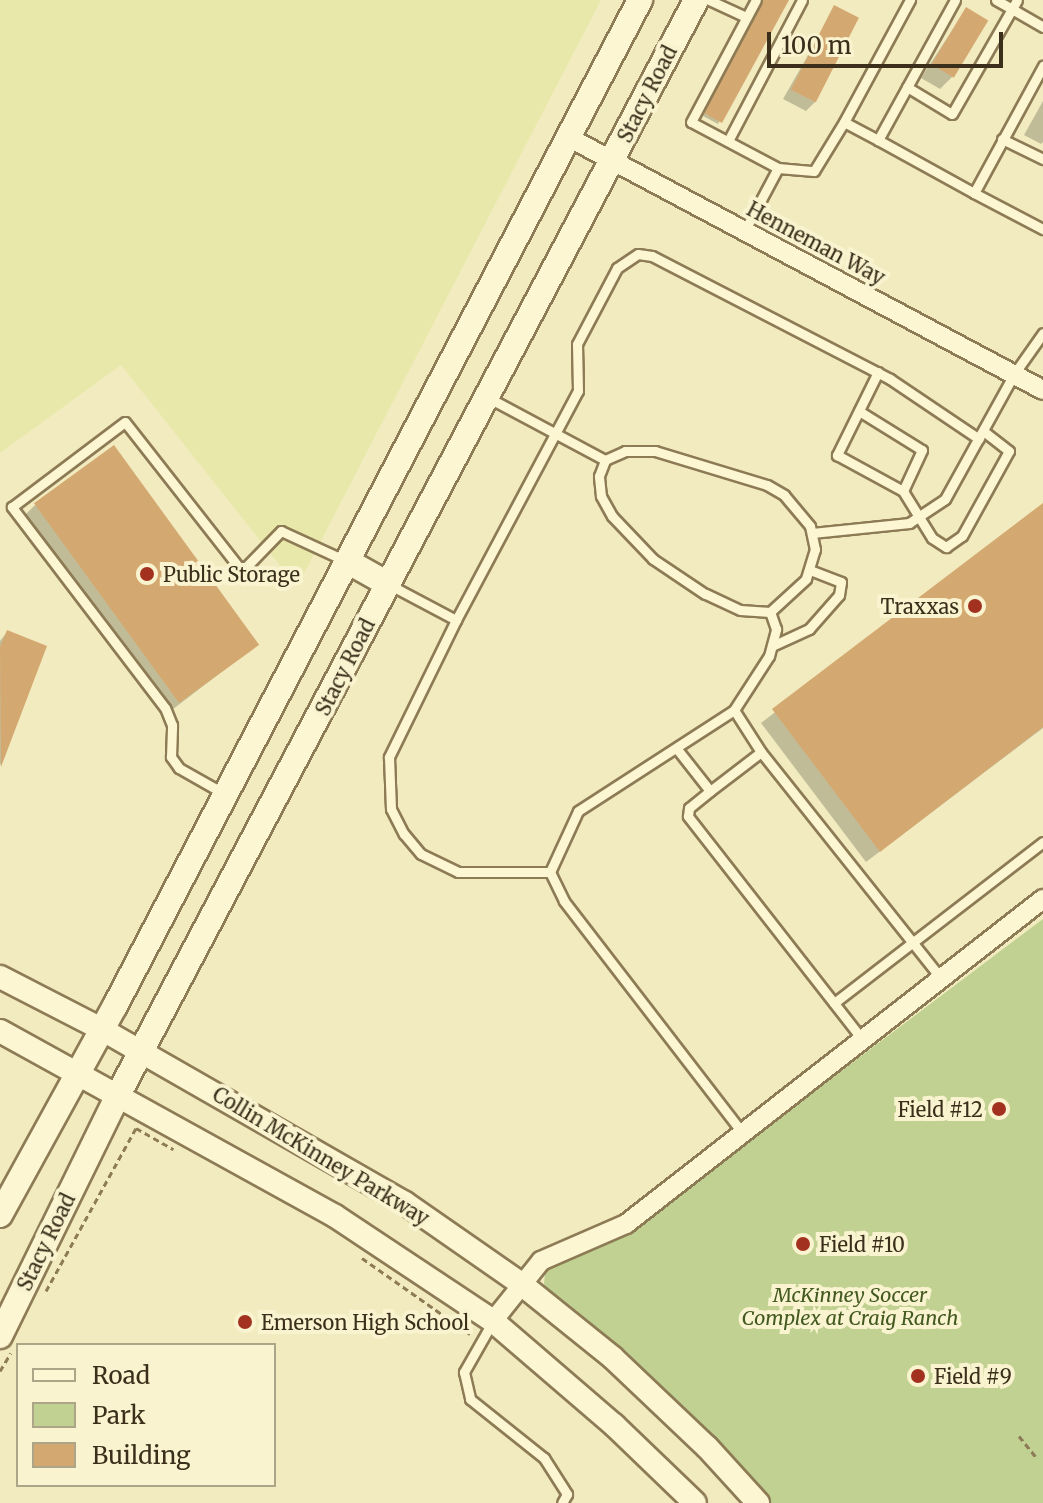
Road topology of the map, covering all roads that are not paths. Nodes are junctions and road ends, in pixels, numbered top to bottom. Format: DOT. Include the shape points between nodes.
graph roads {
  1 [pos="640,0"];
  2 [pos="696,0"];
  3 [pos="709,0"];
  4 [pos="756,0"];
  5 [pos="802,0"];
  6 [pos="910,0"];
  7 [pos="955,0"];
  8 [pos="996,0"];
  9 [pos="1014,4"];
  10 [pos="746,17"];
  11 [pos="1043,27"];
  12 [pos="1043,66"];
  13 [pos="907,87"];
  14 [pos="844,122"];
  15 [pos="568,137"];
  16 [pos="1002,139"];
  17 [pos="878,140"];
  18 [pos="728,141"];
  19 [pos="1043,159"];
  20 [pos="613,160"];
  21 [pos="778,168"];
  22 [pos="974,193"];
  23 [pos="1043,229"];
  24 [pos="745,230"];
  25 [pos="1043,333"];
  26 [pos="878,372"];
  27 [pos="1014,374"];
  28 [pos="1043,390"];
  29 [pos="487,397"];
  30 [pos="859,411"];
  31 [pos="556,432"];
  32 [pos="981,435"];
  33 [pos="605,460"];
  34 [pos="903,491"];
  35 [pos="920,517"];
  36 [pos="812,533"];
  37 [pos="347,561"];
  38 [pos="810,570"];
  39 [pos="388,584"];
  40 [pos="770,612"];
  41 [pos="456,620"];
  42 [pos="772,646"];
  43 [pos="734,710"];
  44 [pos="677,749"];
  45 [pos="761,752"];
  46 [pos="710,791"];
  47 [pos="226,794"];
  48 [pos="1043,842"];
  49 [pos="550,872"];
  50 [pos="1043,899"];
  51 [pos="912,942"];
  52 [pos="0,977"];
  53 [pos="941,978"];
  54 [pos="834,1003"];
  55 [pos="103,1030"];
  56 [pos="0,1031"];
  57 [pos="862,1039"];
  58 [pos="141,1051"];
  59 [pos="78,1073"];
  60 [pos="117,1097"];
  61 [pos="742,1132"];
  62 [pos="0,1215"];
  63 [pos="520,1283"];
  64 [pos="493,1321"];
  65 [pos="6,1343"];
  66 [pos="564,1498"];
  67 [pos="574,1503"];
  68 [pos="695,1503"];
  69 [pos="758,1503"];
  1 -- 15 [label="main road"];
  2 -- 20 [label="main road, Stacy Road"];
  3 -- 10 [label="lane"];
  4 -- 10 [label="lane"];
  5 -- 18 [label="lane"];
  6 -- 14 [label="lane"];
  7 -- 13 [label="lane"];
  8 -- 9 [label="lane"];
  9 -- 11 [label="lane"];
  9 -- 13 [label="lane" via="952,114"];
  10 -- 18 [label="lane" via="691,122"];
  12 -- 16 [label="lane"];
  13 -- 17 [label="lane"];
  14 -- 17 [label="lane"];
  14 -- 21 [label="lane" via="814,171"];
  15 -- 20 [label="street, Henneman Way"];
  15 -- 37 [label="main road"];
  16 -- 19 [label="lane"];
  16 -- 22 [label="lane"];
  17 -- 22 [label="lane"];
  18 -- 21 [label="lane"];
  20 -- 24 [label="street, Henneman Way"];
  20 -- 29 [label="main road, Stacy Road"];
  21 -- 24 [label="lane"];
  22 -- 23 [label="lane"];
  24 -- 27 [label="street, Henneman Way"];
  25 -- 27 [label="lane"];
  26 -- 30 [label="lane"];
  26 -- 31 [label="lane" via="652,256 638,254 617,268 577,344 578,391"];
  26 -- 32 [label="lane"];
  27 -- 28 [label="street, Henneman Way"];
  27 -- 32 [label="lane"];
  29 -- 31 [label="lane"];
  29 -- 39 [label="main road, Stacy Road"];
  30 -- 34 [label="lane" via="922,450"];
  30 -- 34 [label="lane" via="837,455"];
  31 -- 33 [label="lane"];
  31 -- 41 [label="lane"];
  32 -- 35 [label="lane" via="945,499"];
  32 -- 35 [label="lane" via="1009,451 962,536 946,547 932,538"];
  33 -- 36 [label="lane" via="625,451 655,451 753,478 784,495"];
  33 -- 40 [label="lane" via="599,476 601,496 612,516 653,559 722,603"];
  34 -- 35 [label="lane"];
  35 -- 36 [label="lane" via="889,527"];
  36 -- 38 [label="lane"];
  37 -- 39 [label="main road"];
  37 -- 47 [label="main road"];
  37 -- 47 [label="lane" via="281,531 242,571 125,422 12,507 165,708 172,725 171,757 179,768"];
  38 -- 40 [label="lane" via="788,600"];
  38 -- 42 [label="lane" via="841,582 839,595 809,629"];
  39 -- 41 [label="lane"];
  39 -- 58 [label="main road, Stacy Road"];
  40 -- 42 [label="lane" via="776,629"];
  41 -- 49 [label="lane" via="395,738 386,783 391,809 421,854 458,872"];
  42 -- 43 [label="lane" via="761,676"];
  43 -- 44 [label="lane"];
  43 -- 45 [label="lane"];
  44 -- 46 [label="lane"];
  44 -- 49 [label="lane" via="578,811"];
  45 -- 46 [label="lane"];
  45 -- 51 [label="lane"];
  46 -- 54 [label="lane" via="689,808 688,816"];
  47 -- 55 [label="main road"];
  48 -- 51 [label="lane"];
  49 -- 61 [label="lane" via="564,901"];
  50 -- 53 [label="street"];
  51 -- 53 [label="lane"];
  51 -- 54 [label="lane"];
  52 -- 55 [label="street, Collin McKinney Parkway"];
  53 -- 57 [label="street"];
  54 -- 57 [label="lane"];
  55 -- 58 [label="street, Collin McKinney Parkway"];
  55 -- 59 [label="main road"];
  56 -- 59 [label="street"];
  57 -- 61 [label="street"];
  58 -- 60 [label="main road, Stacy Road"];
  58 -- 63 [label="street, Collin McKinney Parkway" via="360,1175"];
  59 -- 60 [label="street"];
  59 -- 62 [label="main road"];
  60 -- 64 [label="street" via="335,1216"];
  60 -- 65 [label="main road, Stacy Road"];
  61 -- 63 [label="street" via="626,1224 541,1261"];
  63 -- 64 [label="street"];
  63 -- 69 [label="street, Collin McKinney Parkway" via="612,1357"];
  64 -- 66 [label="lane" via="464,1372 470,1399 544,1458"];
  64 -- 68 [label="street"];
  66 -- 67 [label="lane"];
}
